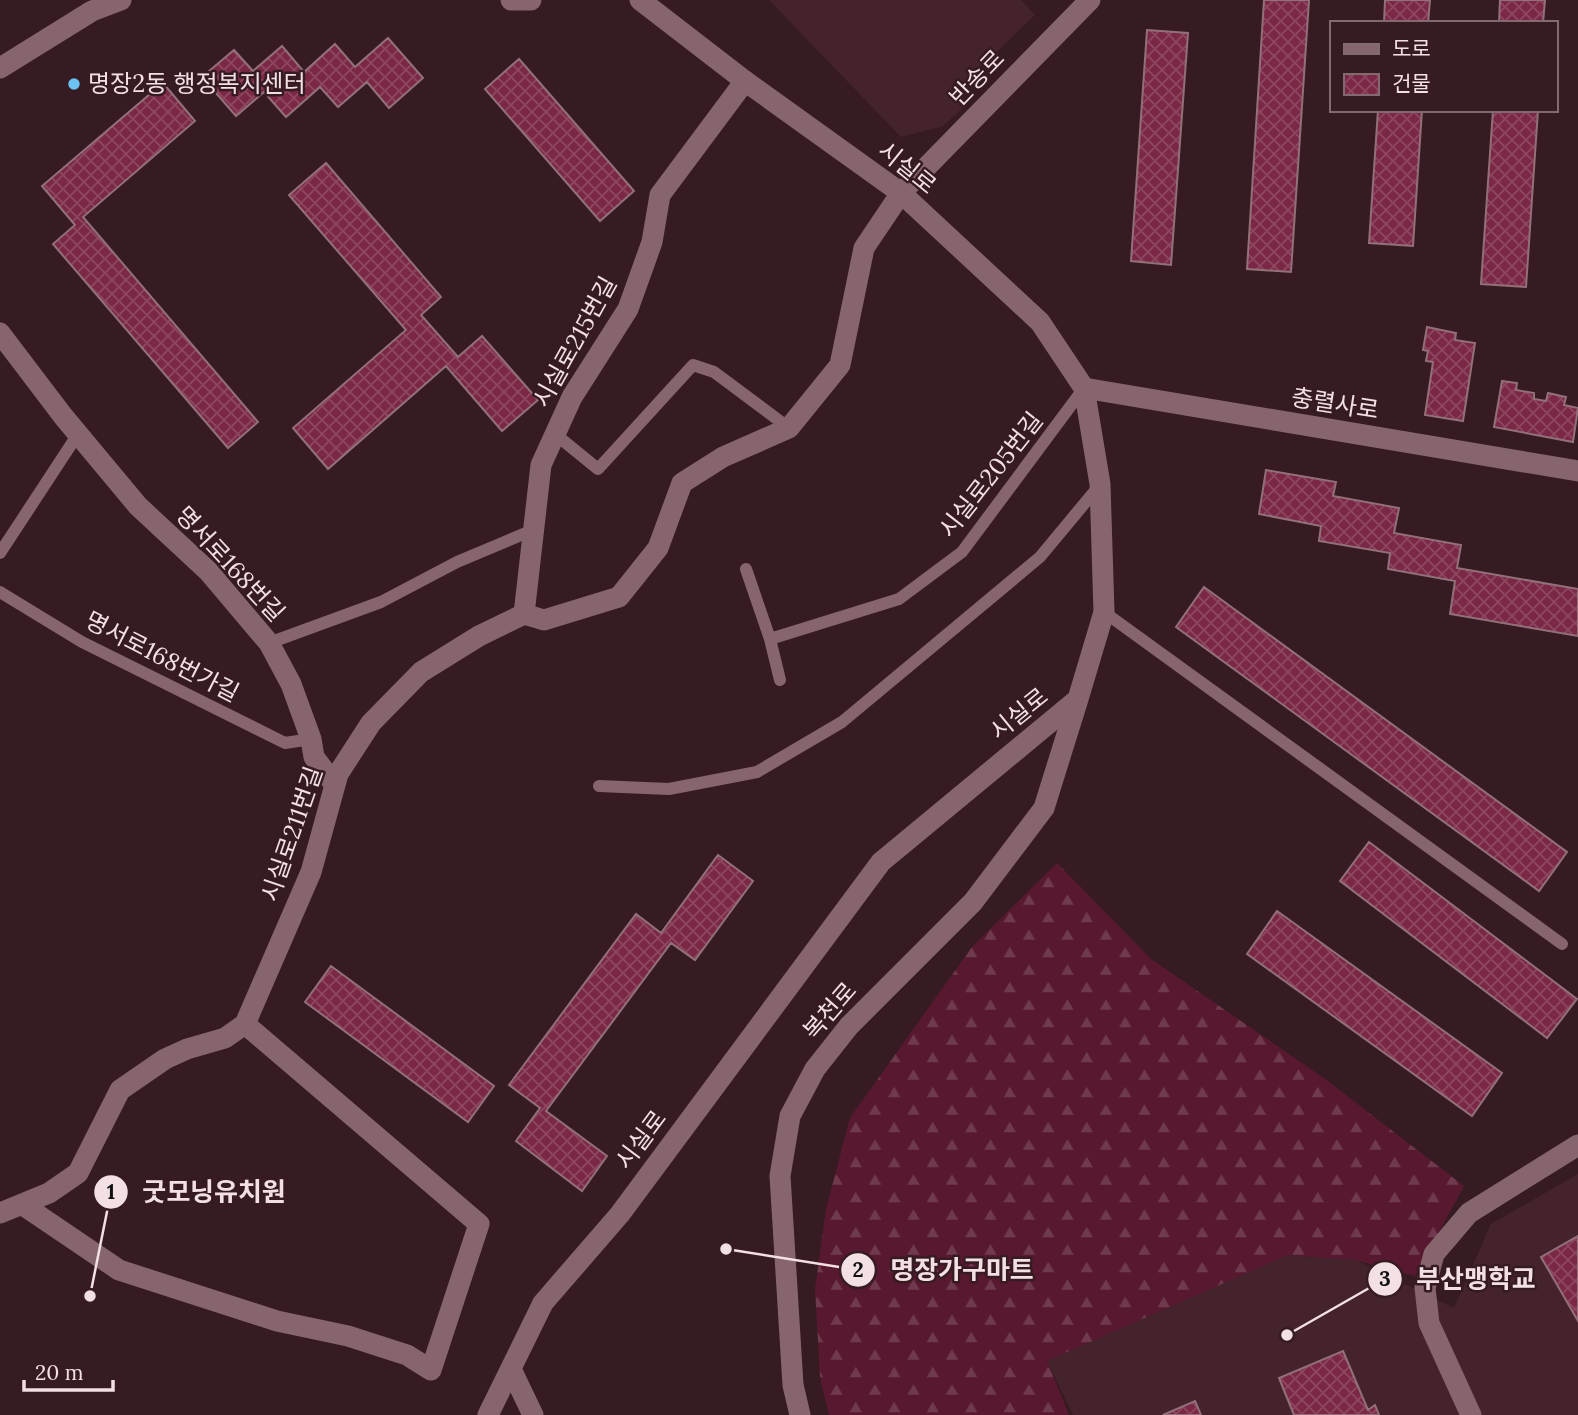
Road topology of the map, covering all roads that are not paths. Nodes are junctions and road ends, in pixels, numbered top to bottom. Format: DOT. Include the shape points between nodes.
graph roads {
  1 [pos="511,0"];
  2 [pos="531,0"];
  3 [pos="640,0"];
  4 [pos="1090,0"];
  5 [pos="110,2"];
  6 [pos="0,68"];
  7 [pos="745,81"];
  8 [pos="901,194"];
  9 [pos="0,333"];
  10 [pos="1084,388"];
  11 [pos="789,428"];
  12 [pos="78,433"];
  13 [pos="555,434"];
  14 [pos="1578,471"];
  15 [pos="1100,484"];
  16 [pos="533,530"];
  17 [pos="0,553"];
  18 [pos="746,569"];
  19 [pos="0,592"];
  20 [pos="1104,612"];
  21 [pos="524,614"];
  22 [pos="770,639"];
  23 [pos="269,643"];
  24 [pos="780,680"];
  25 [pos="1078,699"];
  26 [pos="311,739"];
  27 [pos="335,785"];
  28 [pos="599,786"];
  29 [pos="1562,944"];
  30 [pos="245,1024"];
  31 [pos="1578,1145"];
  32 [pos="23,1205"];
  33 [pos="0,1213"];
  34 [pos="512,1369"];
  35 [pos="488,1415"];
  36 [pos="533,1415"];
  37 [pos="800,1415"];
  38 [pos="1471,1415"];
  1 -- 2 [label="street"];
  3 -- 7 [label="street, 시실로"];
  4 -- 8 [label="street, 반송로"];
  5 -- 6 [label="street"];
  7 -- 8 [label="street, 시실로"];
  7 -- 13 [label="street, 시실로215번길" via="660,195 652,242 628,309 572,397"];
  8 -- 10 [label="street, 시실로" via="1040,322"];
  8 -- 11 [label="street, 시실로211번길" via="864,248 840,365"];
  9 -- 12 [label="street, 명서로168번길"];
  10 -- 14 [label="street, 충렬사로"];
  10 -- 15 [label="street, 시실로"];
  10 -- 22 [label="lane, 시실로205번길" via="962,552 899,599"];
  11 -- 13 [label="lane" via="714,372 694,365 598,469"];
  11 -- 21 [label="street, 시실로211번길" via="723,457 681,483 657,548 619,597 544,620"];
  12 -- 17 [label="lane"];
  12 -- 23 [label="street, 명서로168번길" via="138,506 208,571"];
  13 -- 16 [label="street, 시실로215번길" via="541,465"];
  15 -- 20 [label="street, 시실로"];
  15 -- 28 [label="lane" via="1040,557 842,722 757,772 668,789"];
  16 -- 21 [label="street, 시실로215번길"];
  16 -- 23 [label="lane" via="457,562 382,602"];
  18 -- 22 [label="lane"];
  19 -- 26 [label="lane, 명서로168번가길" via="82,642 285,743"];
  20 -- 25 [label="street, 시실로"];
  20 -- 29 [label="lane"];
  21 -- 27 [label="street, 시실로211번길" via="421,672 371,723"];
  22 -- 24 [label="lane"];
  23 -- 26 [label="street, 명서로168번길" via="291,684"];
  25 -- 34 [label="street, 시실로" via="881,862 620,1214 543,1303"];
  25 -- 37 [label="street, 복천로" via="1044,808 973,902 849,1026 815,1069 790,1116 780,1176 793,1385"];
  26 -- 27 [label="street, 명서로168번길" via="314,757"];
  27 -- 30 [label="street, 시실로211번길" via="311,872"];
  30 -- 32 [label="street" via="225,1038 164,1059 120,1090 78,1173"];
  30 -- 32 [label="street" via="479,1224 431,1370 407,1355 348,1336 277,1321 119,1270"];
  31 -- 38 [label="street" via="1469,1213 1434,1254 1424,1288 1429,1323"];
  32 -- 33 [label="street"];
  34 -- 35 [label="street, 시실로"];
  34 -- 36 [label="street"];
}
